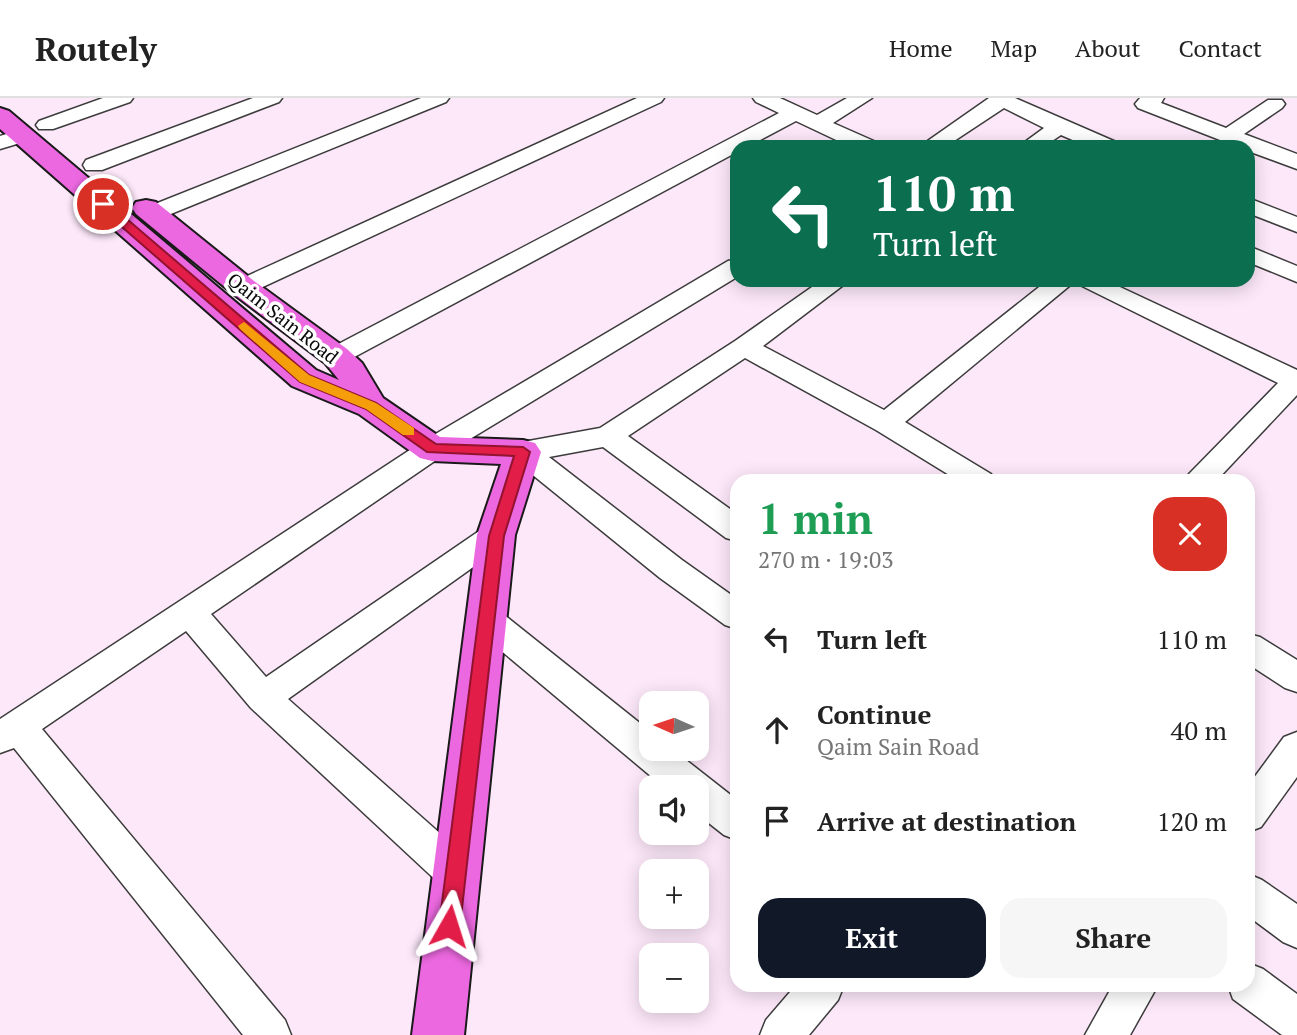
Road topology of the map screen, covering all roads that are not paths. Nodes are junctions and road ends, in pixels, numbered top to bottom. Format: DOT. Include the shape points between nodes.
graph roads {
  1 [pos="12,98"];
  2 [pos="123,98"];
  3 [pos="272,98"];
  4 [pos="439,98"];
  5 [pos="654,98"];
  6 [pos="763,98"];
  7 [pos="862,98"];
  8 [pos="1002,98"];
  9 [pos="1143,100"];
  10 [pos="1279,101"];
  11 [pos="1297,111"];
  12 [pos="795,113"];
  13 [pos="818,123"];
  14 [pos="1059,127"];
  15 [pos="17,130"];
  16 [pos="1228,136"];
  17 [pos="744,140"];
  18 [pos="853,140"];
  19 [pos="940,140"];
  20 [pos="1040,140"];
  21 [pos="1091,140"];
  22 [pos="1239,140"];
  23 [pos="1255,146"];
  24 [pos="730,147"];
  25 [pos="1297,162"];
  26 [pos="94,165"];
  27 [pos="1255,208"];
  28 [pos="153,214"];
  29 [pos="1297,225"];
  30 [pos="1255,256"];
  31 [pos="730,270"];
  32 [pos="1297,275"];
  33 [pos="243,287"];
  34 [pos="828,287"];
  35 [pos="1054,287"];
  36 [pos="1100,287"];
  37 [pos="744,347"];
  38 [pos="336,356"];
  39 [pos="1297,380"];
  40 [pos="371,406"];
  41 [pos="886,423"];
  42 [pos="608,436"];
  43 [pos="432,449"];
  44 [pos="523,452"];
  45 [pos="970,474"];
  46 [pos="1206,474"];
  47 [pos="730,525"];
  48 [pos="496,536"];
  49 [pos="190,611"];
  50 [pos="730,611"];
  51 [pos="486,619"];
  52 [pos="1255,651"];
  53 [pos="1297,678"];
  54 [pos="263,698"];
  55 [pos="9,732"];
  56 [pos="1297,748"];
  57 [pos="678,775"];
  58 [pos="709,800"];
  59 [pos="1255,805"];
  60 [pos="730,817"];
  61 [pos="455,872"];
  62 [pos="1255,898"];
  63 [pos="1297,928"];
  64 [pos="1255,989"];
  65 [pos="817,992"];
  66 [pos="1132,992"];
  67 [pos="1297,1020"];
  68 [pos="270,1035"];
  69 [pos="438,1035"];
  70 [pos="781,1035"];
  71 [pos="1106,1035"];
  1 -- 15 [label="main road, Qaim Sain Road"];
  2 -- 15 [label="street"];
  3 -- 26 [label="street"];
  4 -- 28 [label="street"];
  5 -- 33 [label="street"];
  6 -- 12 [label="street"];
  7 -- 13 [label="street"];
  8 -- 14 [label="street"];
  8 -- 19 [label="street"];
  9 -- 16 [label="street"];
  10 -- 11 [label="street"];
  10 -- 16 [label="street"];
  12 -- 13 [label="street"];
  12 -- 17 [label="street"];
  13 -- 18 [label="street"];
  14 -- 20 [label="street"];
  14 -- 21 [label="street"];
  15 -- 26 [label="main road, Qaim Sain Road"];
  15 -- 40 [label="main road, Qaim Sain Road" via="304,378"];
  16 -- 22 [label="street"];
  23 -- 25 [label="street"];
  24 -- 38 [label="street"];
  26 -- 28 [label="main road, Qaim Sain Road"];
  27 -- 29 [label="street"];
  28 -- 33 [label="main road, Qaim Sain Road"];
  30 -- 32 [label="street"];
  31 -- 43 [label="street"];
  33 -- 38 [label="main road, Qaim Sain Road"];
  34 -- 37 [label="street"];
  35 -- 41 [label="street"];
  36 -- 39 [label="street"];
  37 -- 41 [label="street"];
  37 -- 42 [label="street"];
  38 -- 40 [label="main road, Qaim Sain Road"];
  39 -- 46 [label="street"];
  40 -- 43 [label="main road"];
  41 -- 45 [label="street"];
  42 -- 44 [label="street"];
  42 -- 47 [label="street"];
  43 -- 44 [label="main road"];
  43 -- 49 [label="street"];
  44 -- 48 [label="main road"];
  44 -- 50 [label="street"];
  48 -- 51 [label="main road"];
  48 -- 54 [label="street"];
  49 -- 54 [label="street"];
  49 -- 55 [label="street"];
  51 -- 57 [label="street"];
  51 -- 61 [label="main road"];
  52 -- 53 [label="street"];
  54 -- 61 [label="street"];
  55 -- 68 [label="street"];
  56 -- 59 [label="street"];
  58 -- 60 [label="street"];
  61 -- 69 [label="main road"];
  62 -- 63 [label="street"];
  64 -- 67 [label="street"];
  65 -- 70 [label="street"];
  66 -- 71 [label="street"];
}
